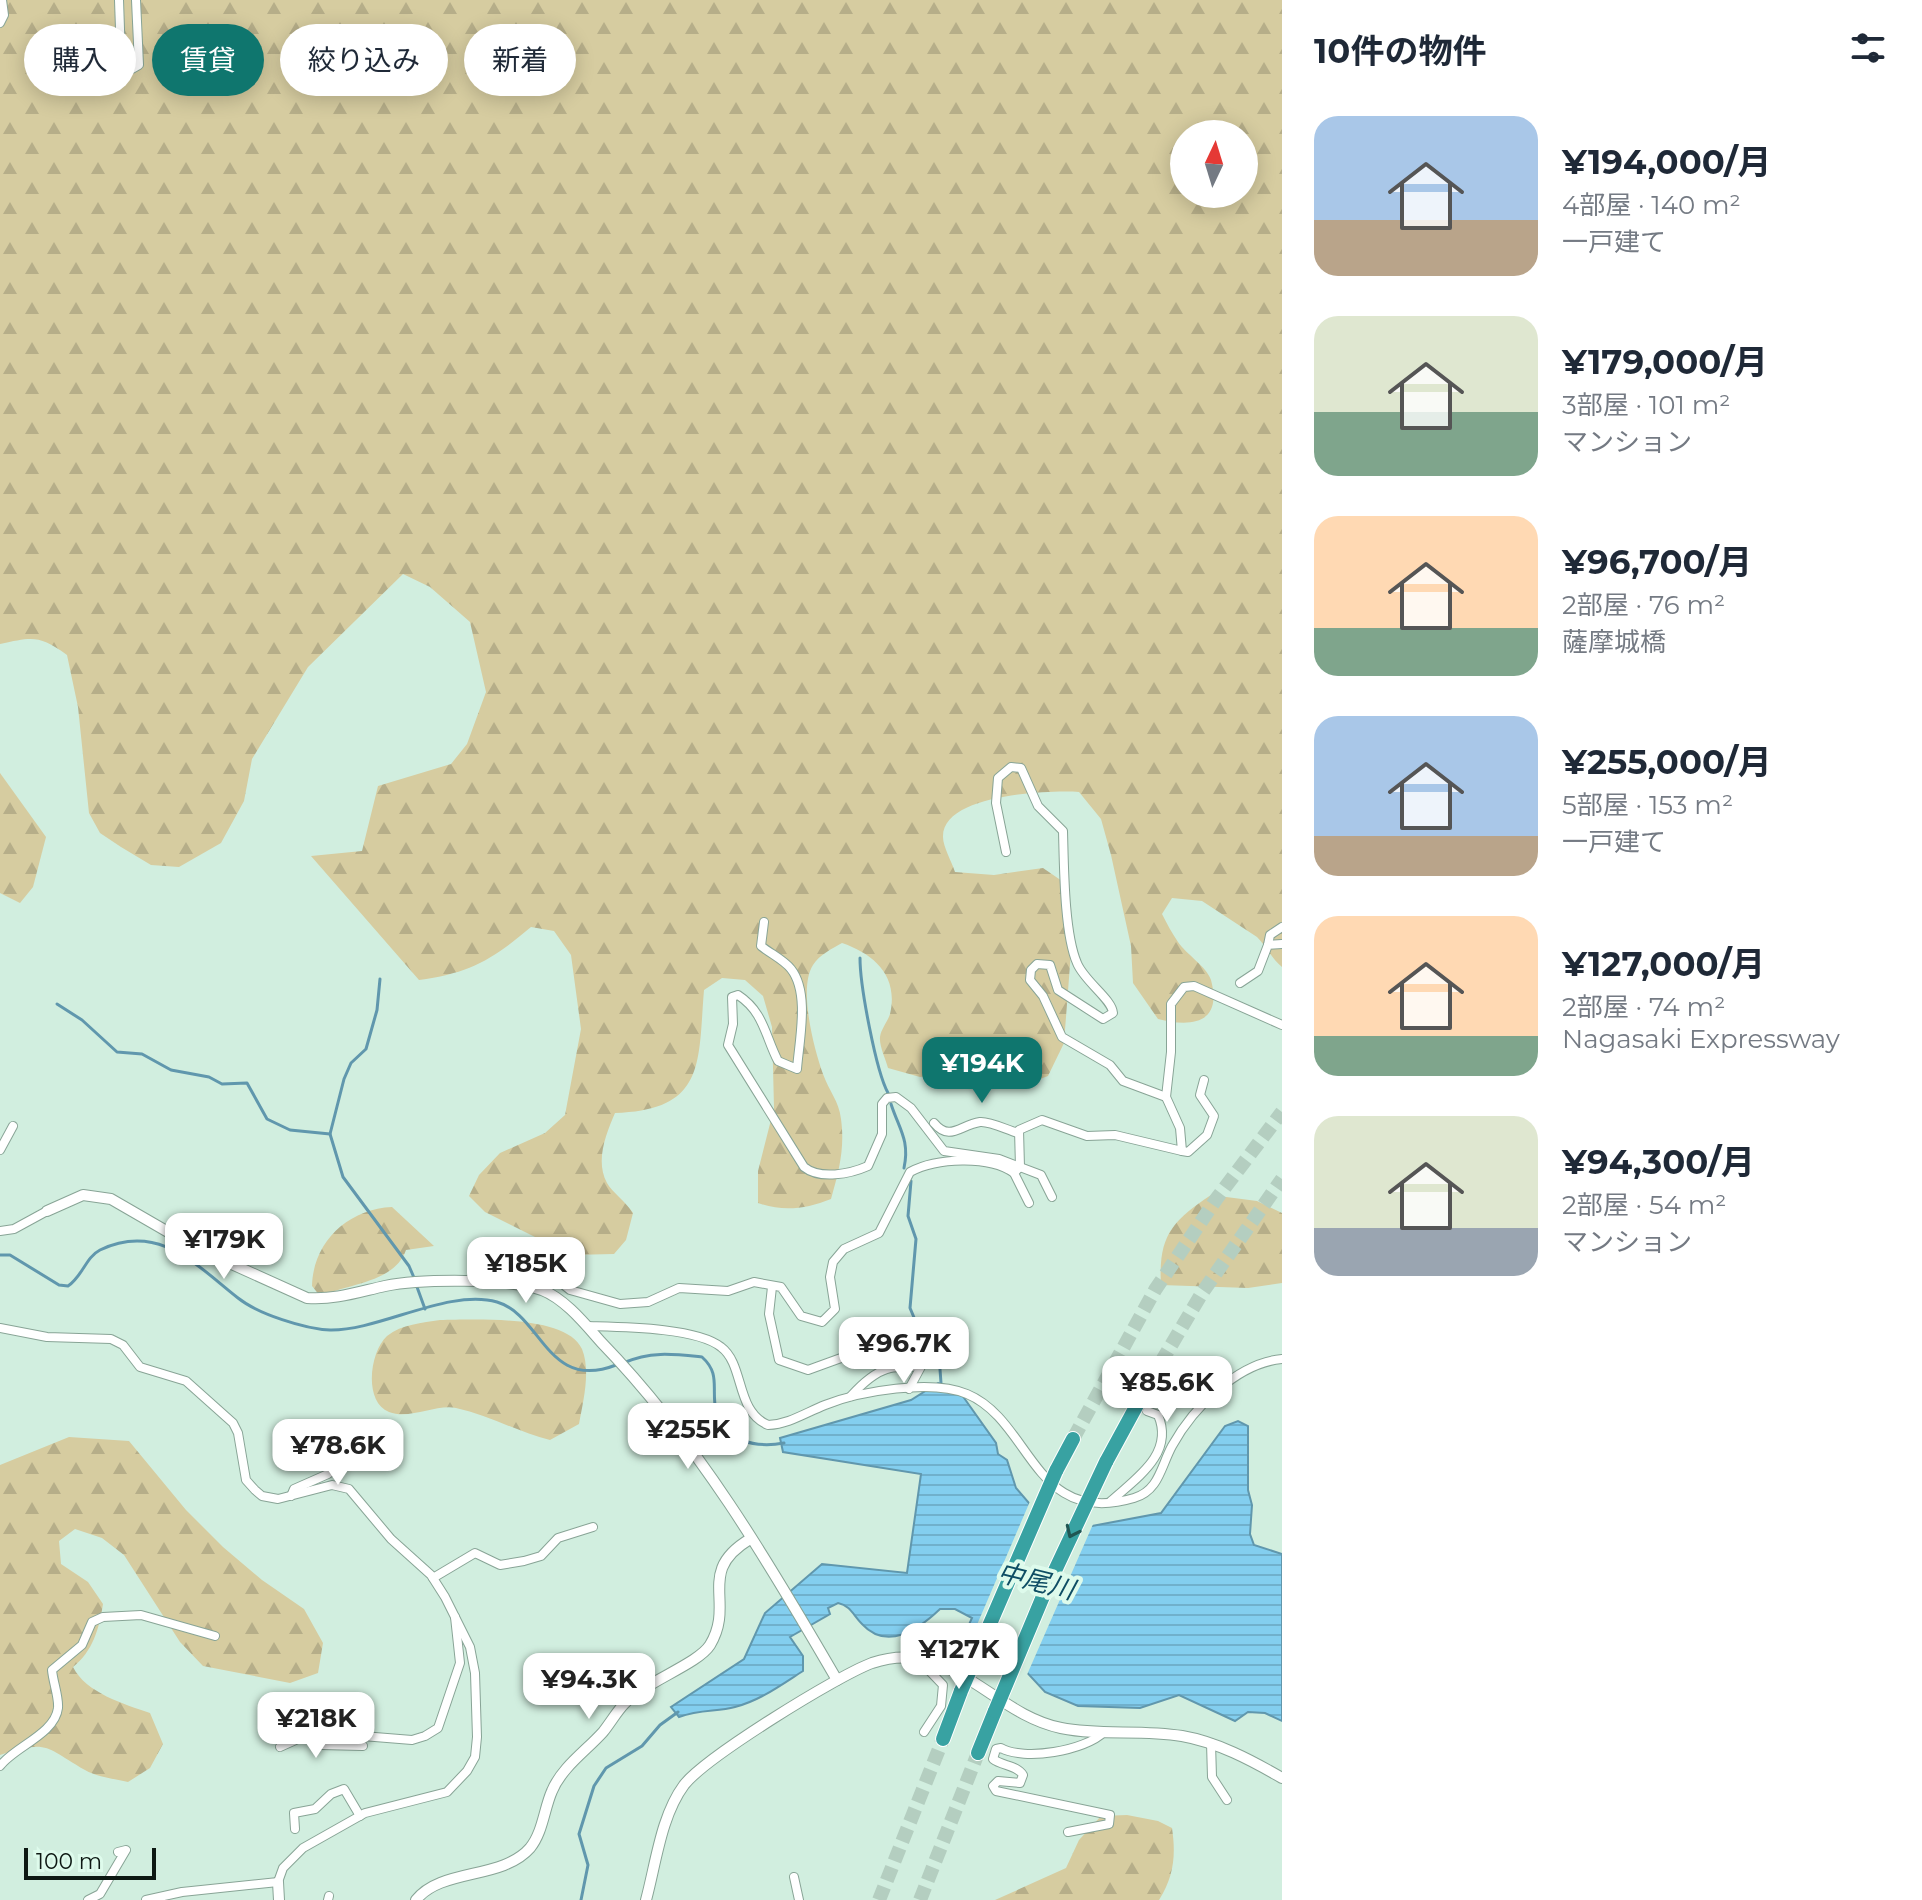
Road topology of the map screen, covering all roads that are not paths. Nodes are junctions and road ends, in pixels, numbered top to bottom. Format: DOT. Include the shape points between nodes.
graph roads {
  1 [pos="2,0"];
  2 [pos="119,0"];
  3 [pos="136,0"];
  4 [pos="0,23"];
  5 [pos="1006,852"];
  6 [pos="764,922"];
  7 [pos="1282,927"];
  8 [pos="1282,944"];
  9 [pos="1268,945"];
  10 [pos="1240,983"];
  11 [pos="1282,1025"];
  12 [pos="1204,1080"];
  13 [pos="1166,1097"];
  14 [pos="934,1123"];
  15 [pos="13,1126"];
  16 [pos="1018,1133"];
  17 [pos="0,1150"];
  18 [pos="1182,1151"];
  19 [pos="1017,1170"];
  20 [pos="1052,1197"];
  21 [pos="1029,1203"];
  22 [pos="47,1211"];
  23 [pos="0,1231"];
  24 [pos="511,1285"];
  25 [pos="772,1287"];
  26 [pos="587,1326"];
  27 [pos="0,1328"];
  28 [pos="898,1353"];
  29 [pos="841,1358"];
  30 [pos="1282,1359"];
  31 [pos="889,1367"];
  32 [pos="1150,1381"];
  33 [pos="909,1389"];
  34 [pos="850,1397"];
  35 [pos="1147,1411"];
  36 [pos="1073,1439"];
  37 [pos="346,1453"];
  38 [pos="291,1496"];
  39 [pos="1111,1501"];
  40 [pos="593,1527"];
  41 [pos="750,1539"];
  42 [pos="433,1578"];
  43 [pos="455,1616"];
  44 [pos="215,1636"];
  45 [pos="917,1658"];
  46 [pos="837,1680"];
  47 [pos="924,1732"];
  48 [pos="1104,1732"];
  49 [pos="943,1739"];
  50 [pos="349,1743"];
  51 [pos="1211,1743"];
  52 [pos="363,1746"];
  53 [pos="280,1747"];
  54 [pos="978,1753"];
  55 [pos="0,1766"];
  56 [pos="1280,1777"];
  57 [pos="1227,1800"];
  58 [pos="360,1816"];
  59 [pos="295,1829"];
  60 [pos="1068,1832"];
  61 [pos="118,1852"];
  62 [pos="794,1877"];
  63 [pos="278,1882"];
  64 [pos="88,1900"];
  65 [pos="146,1900"];
  66 [pos="279,1900"];
  67 [pos="416,1900"];
  68 [pos="646,1900"];
  69 [pos="799,1900"];
  1 -- 4 [label="street"];
  2 -- 3 [label="street" via="121,58 132,69 139,65"];
  5 -- 13 [label="street" via="996,803 998,778 1011,767 1021,768 1038,806 1063,831 1075,960 1084,978 1112,1004 1113,1013 1103,1019 1063,995 1050,965 1037,964 1030,980 1062,1037 1110,1065 1123,1081"];
  6 -- 19 [label="street" via="761,946 793,971 797,982 797,1069 778,1061 767,1026 738,995 732,997 728,1045 804,1167 821,1175 868,1166 882,1134 882,1104 890,1097 911,1108 944,1151 989,1156"];
  7 -- 9 [label="street" via="1270,935"];
  8 -- 9 [label="street"];
  9 -- 10 [label="street" via="1258,971"];
  11 -- 13 [label="street" via="1194,986 1184,987 1171,1004"];
  12 -- 18 [label="street" via="1200,1095 1214,1116 1201,1142"];
  13 -- 18 [label="street" via="1180,1128"];
  14 -- 16 [label="street" via="949,1134 982,1121"];
  15 -- 17 [label="street"];
  16 -- 18 [label="street" via="1034,1122 1050,1120 1087,1136 1115,1135"];
  16 -- 19 [label="street"];
  19 -- 20 [label="street" via="1045,1178"];
  19 -- 21 [label="street"];
  19 -- 25 [label="street" via="974,1162 910,1172 879,1233 844,1249 833,1262 835,1309 825,1321 801,1316 781,1287"];
  22 -- 23 [label="street"];
  22 -- 24 [label="street" via="83,1195 111,1199 194,1247 307,1298 326,1300 425,1282"];
  24 -- 25 [label="street" via="549,1273 570,1290 620,1304 648,1302 679,1288 728,1291 754,1282"];
  24 -- 26 [label="street" via="543,1290"];
  25 -- 29 [label="street" via="769,1314 779,1360 808,1370"];
  26 -- 34 [label="street" via="624,1325 705,1339 721,1347 750,1412 768,1425"];
  26 -- 41 [label="street" via="696,1453"];
  27 -- 38 [label="street" via="118,1341 140,1367 186,1381 233,1423 246,1480 255,1490 269,1499"];
  28 -- 31 [label="street"];
  30 -- 39 [label="street" via="1236,1377 1191,1418 1148,1491"];
  31 -- 33 [label="street" via="912,1369 924,1359"];
  31 -- 34 [label="street"];
  32 -- 54 [label="highway, one-way, bridge" via="1044,1594"];
  33 -- 34 [label="street"];
  33 -- 39 [label="street" via="940,1387 971,1395 1004,1424 1051,1485 1085,1500"];
  35 -- 39 [label="street" via="1158,1415 1161,1423 1156,1455 1143,1476"];
  36 -- 49 [label="highway, bridge"];
  37 -- 38 [label="street" via="341,1465 300,1485"];
  38 -- 42 [label="street" via="332,1485 349,1489"];
  40 -- 42 [label="street" via="558,1538 541,1556 508,1565 475,1553"];
  41 -- 46 [label="street"];
  41 -- 67 [label="street" via="730,1551 720,1568 716,1629 709,1646 626,1702 563,1773 528,1850 501,1865 426,1889"];
  42 -- 43 [label="street"];
  43 -- 50 [label="street" via="460,1663 438,1728 412,1740 350,1735"];
  43 -- 58 [label="street" via="474,1661 475,1757 447,1792"];
  44 -- 55 [label="street" via="141,1615 92,1622 82,1645 52,1670 58,1709 49,1725"];
  45 -- 46 [label="street" via="872,1663"];
  45 -- 47 [label="street" via="943,1685 941,1706"];
  45 -- 48 [label="street" via="960,1672 1041,1722"];
  46 -- 68 [label="street" via="710,1762 685,1785 669,1815"];
  48 -- 51 [label="street"];
  48 -- 60 [label="street" via="1095,1741 1033,1756 1001,1748 994,1754 998,1763 1023,1775 1020,1783 998,1781 996,1791 1110,1815 1109,1824"];
  50 -- 52 [label="street"];
  50 -- 53 [label="street" via="321,1745 311,1733"];
  51 -- 56 [label="street"];
  51 -- 57 [label="street" via="1212,1777"];
  58 -- 59 [label="street" via="344,1789 338,1789 315,1809 294,1813"];
  58 -- 63 [label="street" via="303,1848 283,1868"];
  61 -- 64 [label="street" via="126,1850 100,1894"];
  62 -- 69 [label="street"];
  63 -- 65 [label="street"];
  63 -- 66 [label="street"];
}
